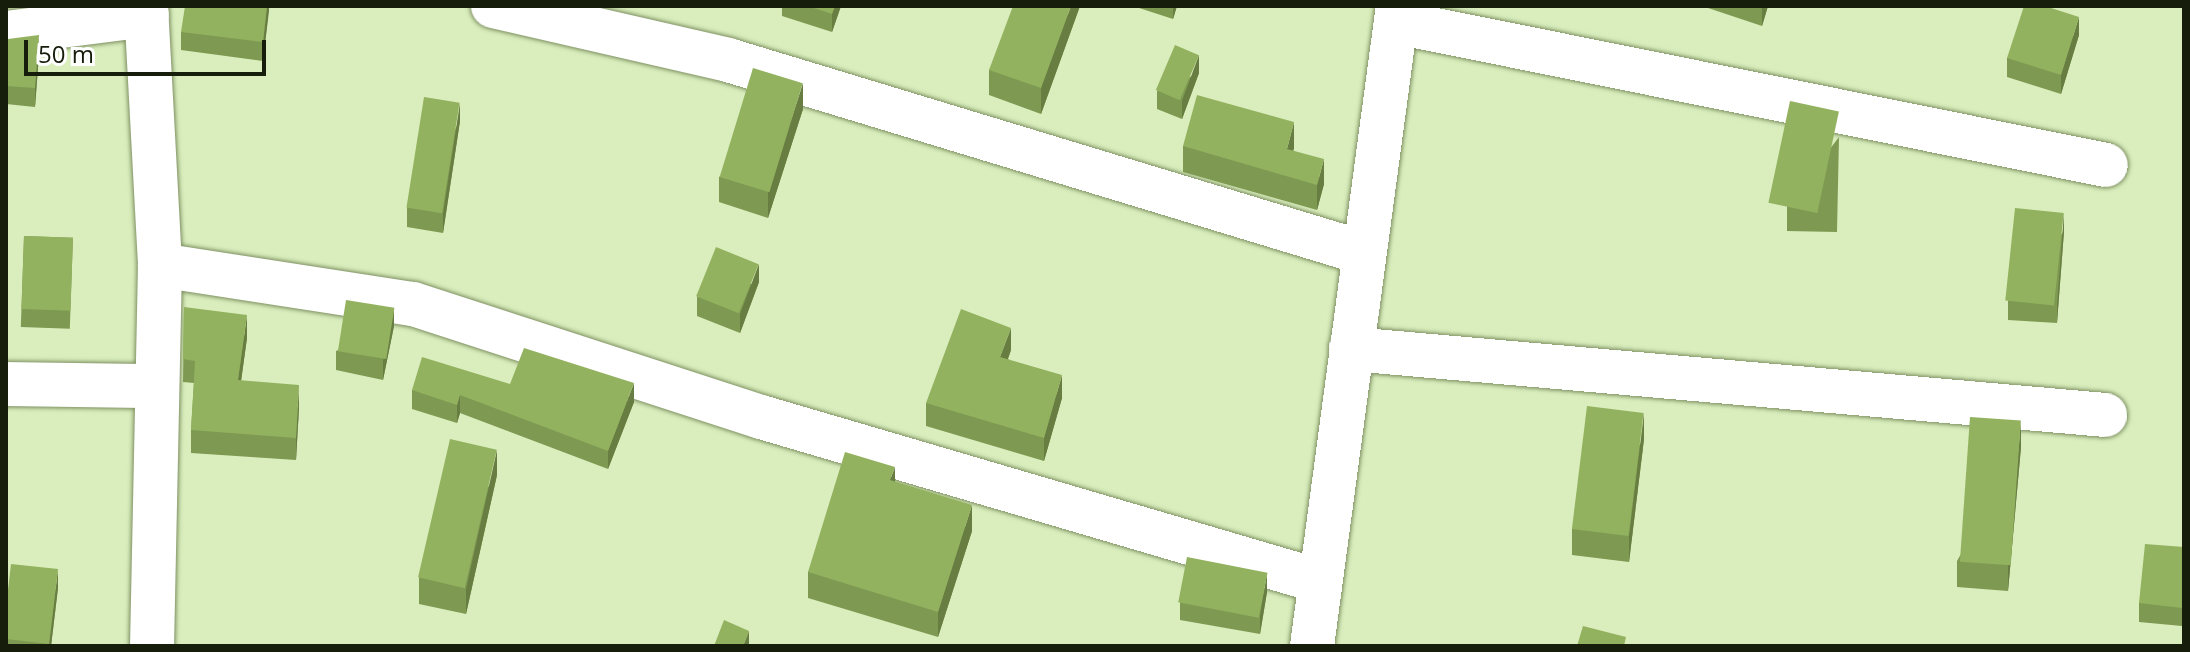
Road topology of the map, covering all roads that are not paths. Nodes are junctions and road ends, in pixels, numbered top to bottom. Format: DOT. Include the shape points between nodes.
graph roads {
  1 [pos="493,6"];
  2 [pos="147,11"];
  3 [pos="1397,14"];
  4 [pos="6,33"];
  5 [pos="2106,165"];
  6 [pos="1364,253"];
  7 [pos="160,265"];
  8 [pos="1351,349"];
  9 [pos="6,384"];
  10 [pos="157,386"];
  11 [pos="2105,415"];
  12 [pos="1319,581"];
  13 [pos="152,646"];
  14 [pos="1312,646"];
  1 -- 6 [label="street" via="728,60"];
  2 -- 4 [label="street"];
  2 -- 7 [label="street"];
  3 -- 5 [label="street"];
  3 -- 6 [label="street"];
  6 -- 8 [label="street"];
  7 -- 10 [label="street"];
  7 -- 12 [label="street" via="413,304 761,417"];
  8 -- 11 [label="street"];
  8 -- 12 [label="street"];
  9 -- 10 [label="street"];
  10 -- 13 [label="street"];
  12 -- 14 [label="street"];
}
